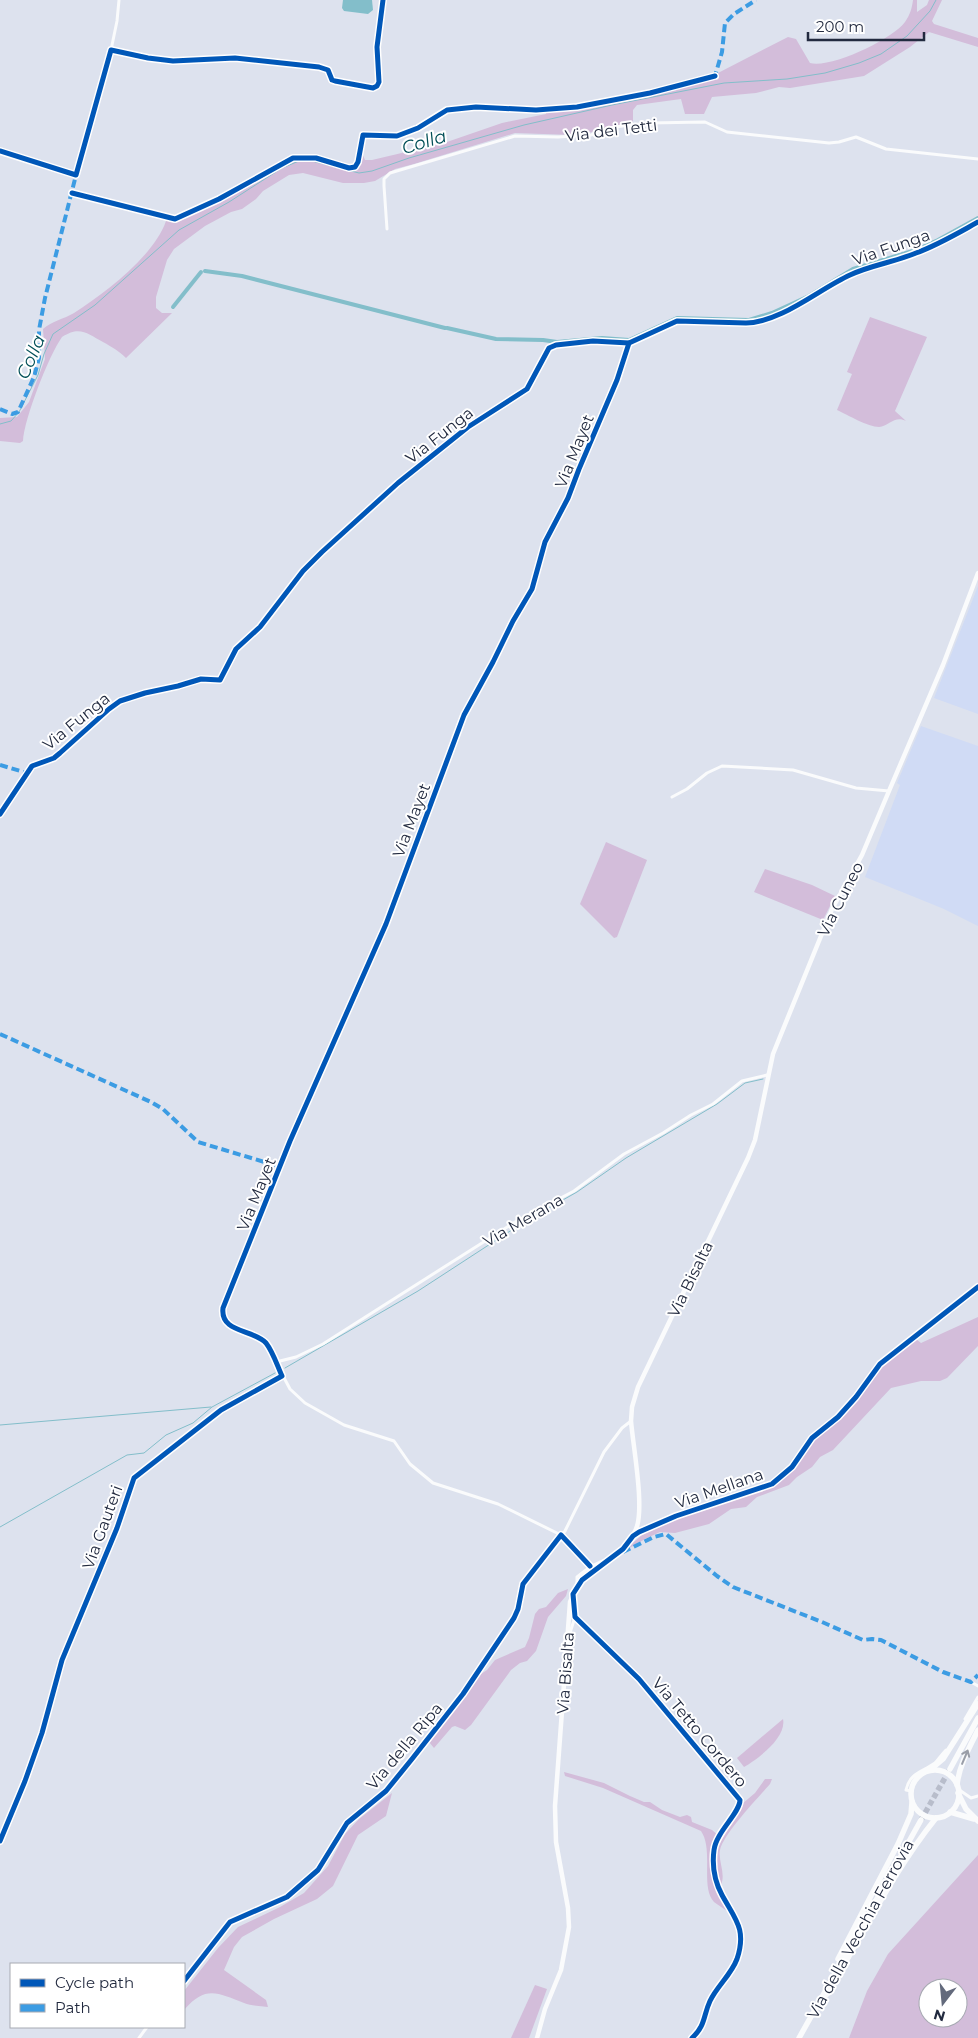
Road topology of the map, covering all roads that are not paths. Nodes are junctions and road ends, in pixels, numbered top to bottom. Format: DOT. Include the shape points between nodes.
graph roads {
  1 [pos="119,0"];
  2 [pos="383,0"];
  3 [pos="319,67"];
  4 [pos="0,152"];
  5 [pos="978,159"];
  6 [pos="978,222"];
  7 [pos="386,229"];
  8 [pos="629,343"];
  9 [pos="978,573"];
  10 [pos="890,791"];
  11 [pos="672,797"];
  12 [pos="0,814"];
  13 [pos="767,1075"];
  14 [pos="715,1228"];
  15 [pos="978,1287"];
  16 [pos="276,1362"];
  17 [pos="282,1376"];
  18 [pos="631,1421"];
  19 [pos="560,1535"];
  20 [pos="633,1536"];
  21 [pos="610,1559"];
  22 [pos="590,1566"];
  23 [pos="578,1586"];
  24 [pos="573,1594"];
  25 [pos="575,1617"];
  26 [pos="568,1640"];
  27 [pos="971,1682"];
  28 [pos="978,1686"];
  29 [pos="978,1698"];
  30 [pos="978,1704"];
  31 [pos="978,1718"];
  32 [pos="978,1730"];
  33 [pos="950,1769"];
  34 [pos="926,1772"];
  35 [pos="958,1789"];
  36 [pos="911,1791"];
  37 [pos="978,1796"];
  38 [pos="912,1802"];
  39 [pos="950,1812"];
  40 [pos="936,1818"];
  41 [pos="921,1820"];
  42 [pos="978,1821"];
  43 [pos="0,1841"];
  44 [pos="185,1980"];
  45 [pos="818,2004"];
  46 [pos="537,2038"];
  47 [pos="692,2038"];
  48 [pos="798,2038"];
  1 -- 4 [label="street" via="111,50 76,175"];
  2 -- 3 [label="street" via="377,48 378,86 373,88 335,81 328,70"];
  5 -- 7 [label="street, Via dei Tetti" via="886,149 856,137 830,143 727,132 705,122 627,125 591,135 522,134 390,173 384,179"];
  6 -- 8 [label="street, Via Funga" via="924,250 847,276 810,299 762,319 749,323 677,321"];
  8 -- 12 [label="street, Via Funga" via="593,341 549,348 527,389 468,427 398,483 303,571 260,627 236,649 220,680 202,679 120,701 54,758 32,766"];
  8 -- 16 [label="street, Via Mayet" via="568,498 545,542 532,589 464,715 386,924 290,1141 222,1312 229,1326 266,1344"];
  9 -- 10 [label="street, Via Cuneo"];
  10 -- 11 [label="street" via="856,788 793,770 722,766"];
  10 -- 13 [label="street, Via Cuneo" via="862,855 829,916 772,1054"];
  13 -- 14 [label="street, Via Cuneo" via="752,1149"];
  13 -- 16 [label="street, Via Merana" via="742,1081 713,1104 624,1154 574,1191 515,1222 323,1344"];
  14 -- 18 [label="street, Via Bisalta" via="638,1386"];
  15 -- 20 [label="street, Via Mellana" via="884,1360 838,1417 812,1438 792,1467 772,1484 676,1516"];
  16 -- 17 [label="street"];
  17 -- 19 [label="street" via="295,1394 314,1409 344,1425 394,1441 410,1464 434,1483 498,1504"];
  17 -- 43 [label="street, Via Gauteri" via="221,1410 134,1478 117,1528 62,1660 34,1757"];
  18 -- 19 [label="street, Via della Ripa" via="604,1452"];
  18 -- 20 [label="street, Via Bisalta" via="640,1509"];
  19 -- 22 [label="street"];
  19 -- 44 [label="street, Via della Ripa" via="521,1588 516,1614 463,1694 386,1791 346,1823 322,1865 287,1897 230,1922"];
  20 -- 21 [label="street, Via Bisalta"];
  21 -- 22 [label="street"];
  21 -- 23 [label="street, Via Bisalta"];
  22 -- 23 [label="street" via="577,1578"];
  23 -- 24 [label="street, Via Bisalta"];
  24 -- 25 [label="street"];
  24 -- 26 [label="street, Via Bisalta"];
  25 -- 26 [label="street"];
  25 -- 47 [label="street, Via Tetto Cordero" via="639,1679 740,1800 738,1808 719,1834 714,1849 720,1890 740,1929 739,1949 734,1966 710,2001 704,2023"];
  26 -- 46 [label="street, Via Bisalta" via="555,1821 569,1927 561,1970"];
  27 -- 28 [label="street"];
  29 -- 36 [label="street" via="940,1759 909,1780 906,1790"];
  30 -- 34 [label="main road" via="943,1759"];
  31 -- 33 [label="main road"];
  35 -- 32 [label="main road, one-way" via="961,1767"];
  34 -- 35 [label="main road" via="944,1772"];
  34 -- 36 [label="main road" via="915,1781"];
  35 -- 37 [label="street" via="972,1798"];
  35 -- 39 [label="main road" via="956,1804"];
  35 -- 42 [label="main road" via="966,1809"];
  36 -- 38 [label="main road"];
  38 -- 40 [label="main road" via="922,1814"];
  38 -- 45 [label="main road" via="911,1814 898,1844 822,1989"];
  39 -- 40 [label="main road"];
  39 -- 42 [label="main road"];
  40 -- 45 [label="main road" via="908,1856 828,1993"];
  41 -- 45 [label="main road, Via della Vecchia Ferrovia"];
  45 -- 48 [label="main road, Via della Vecchia Ferrovia"];
}
